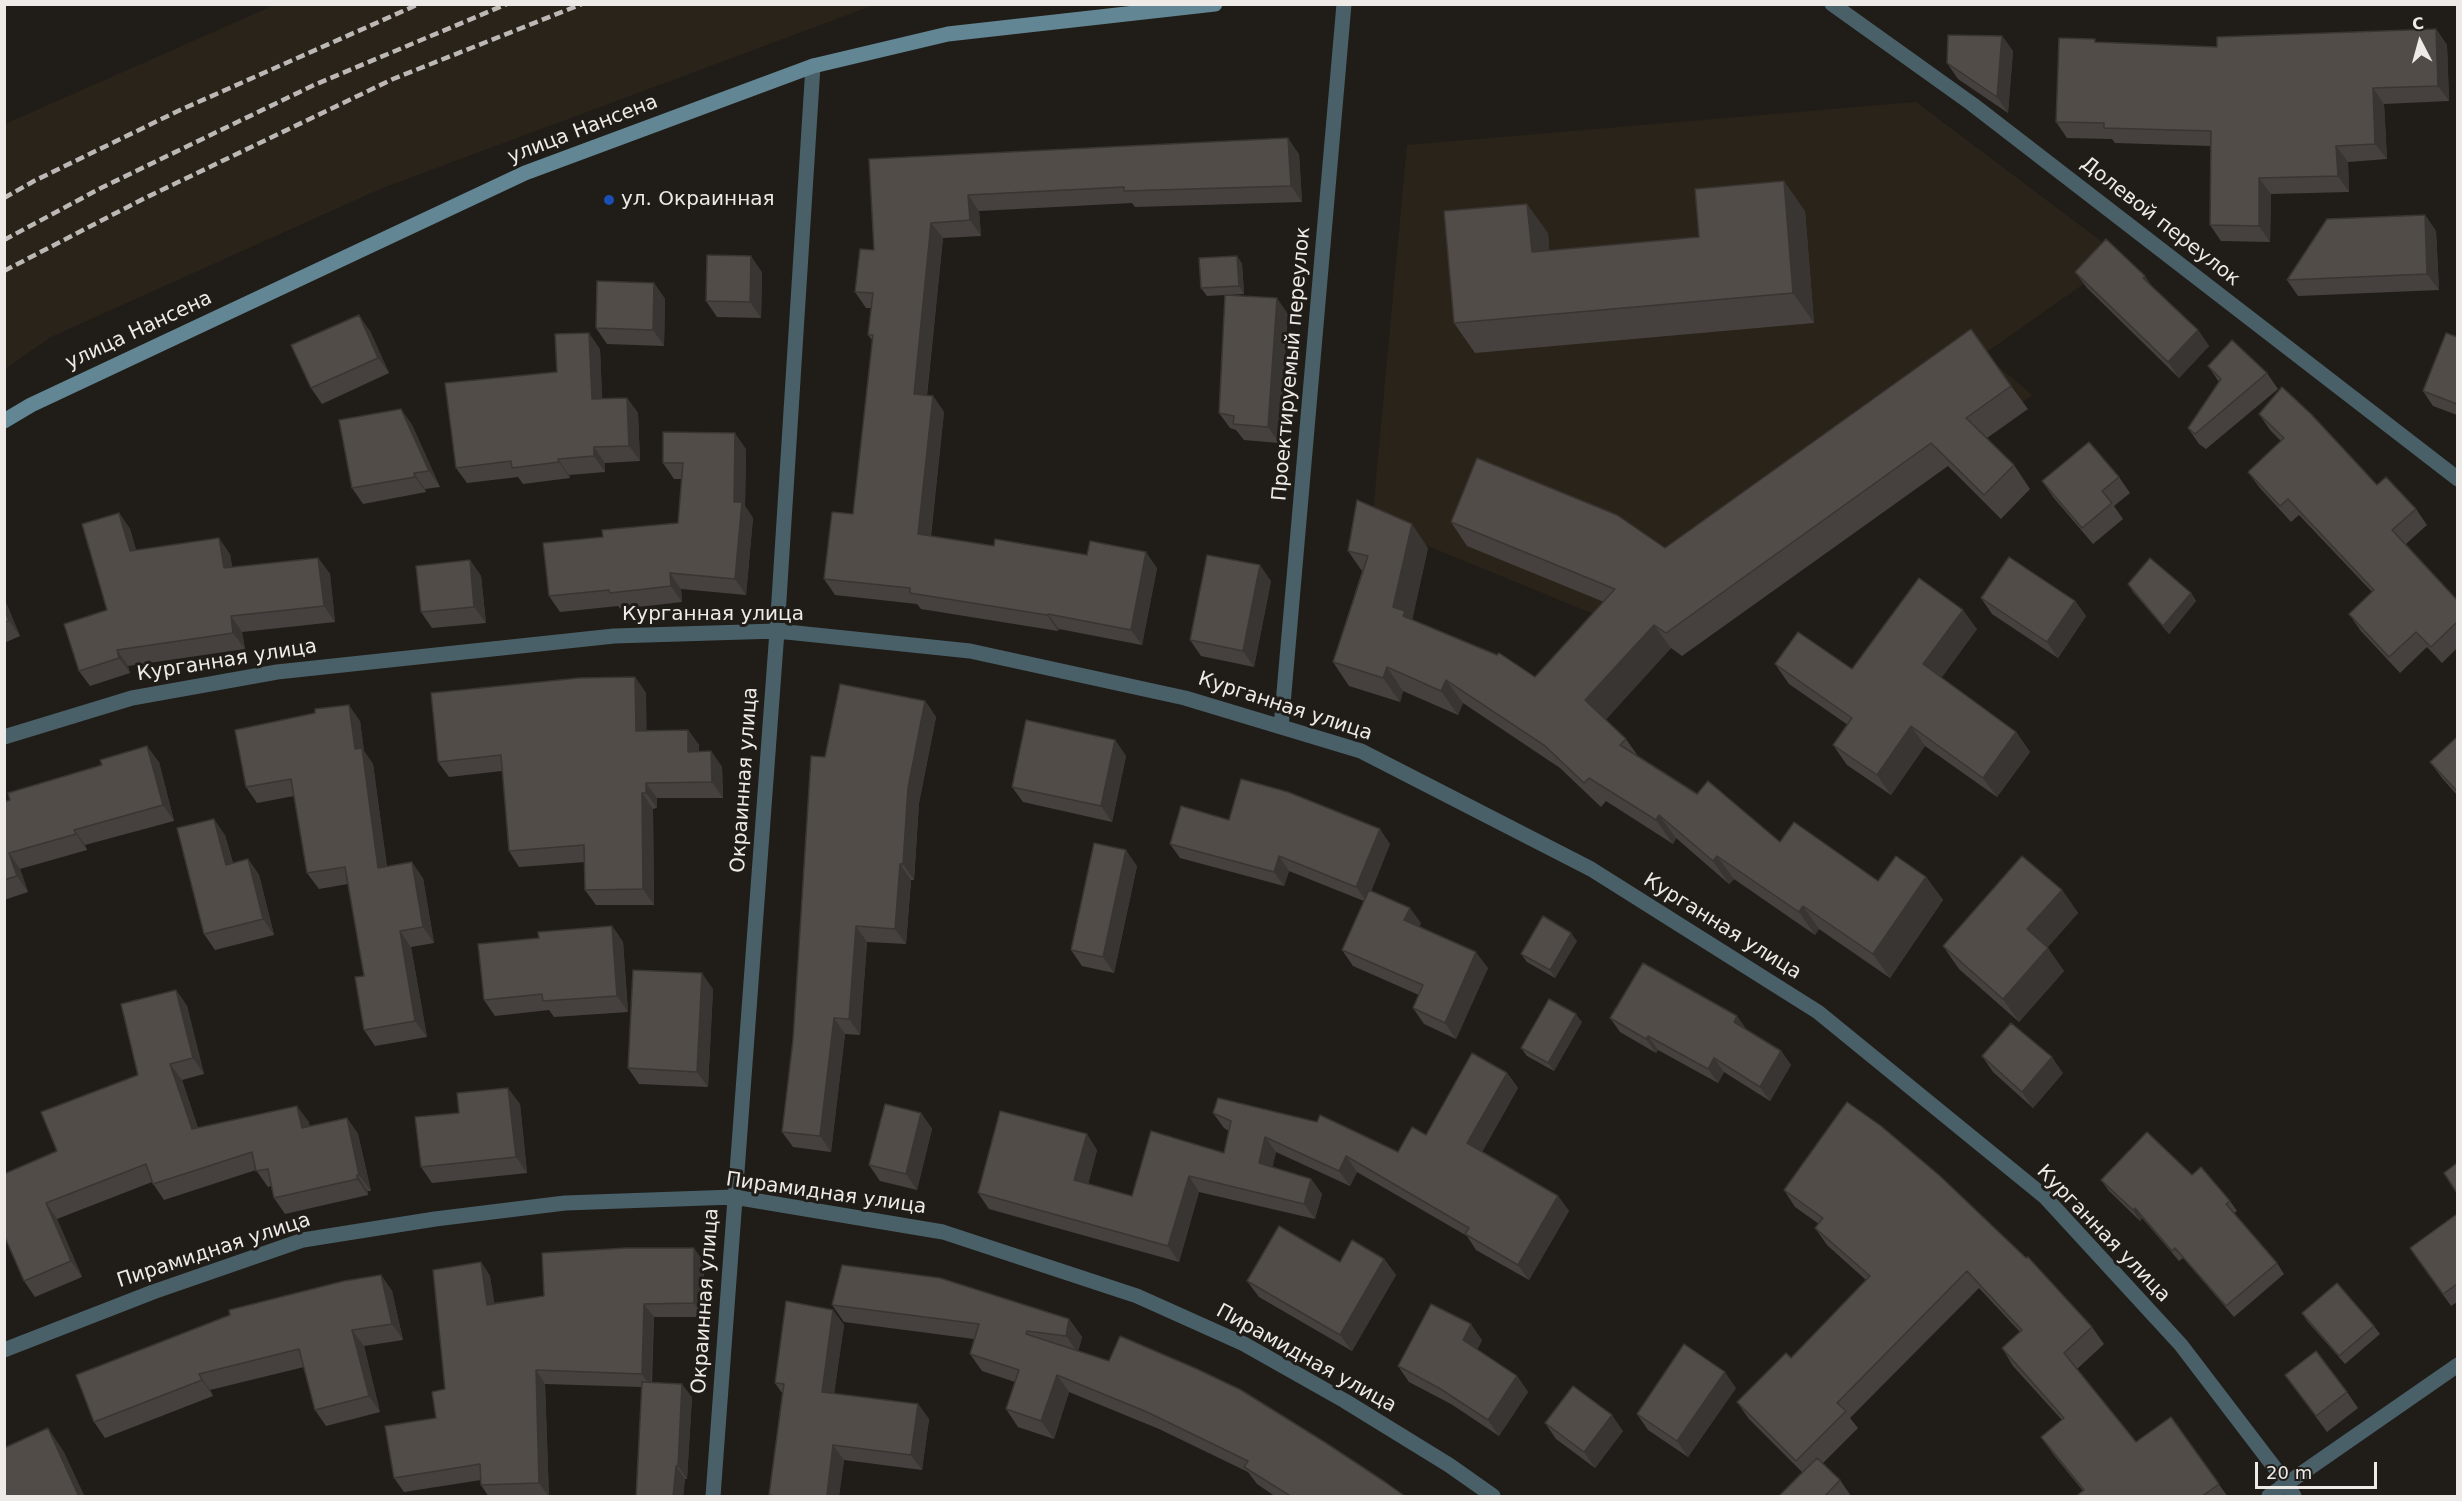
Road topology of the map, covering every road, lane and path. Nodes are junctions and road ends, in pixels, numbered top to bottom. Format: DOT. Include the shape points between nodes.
graph roads {
  1 [pos="1215,4"];
  2 [pos="1344,4"];
  3 [pos="1832,4"];
  4 [pos="813,66"];
  5 [pos="4,421"];
  6 [pos="2457,479"];
  7 [pos="777,631"];
  8 [pos="1281,727"];
  9 [pos="4,736"];
  10 [pos="734,1197"];
  11 [pos="4,1350"];
  12 [pos="2457,1365"];
  13 [pos="2290,1490"];
  14 [pos="714,1497"];
  15 [pos="1493,1497"];
  16 [pos="2269,1497"];
  1 -- 4 [label="main road, улица Нансена" via="948,34"];
  2 -- 8 [label="street, Проектируемый переулок"];
  3 -- 6 [label="street, Долевой переулок" via="1972,104"];
  4 -- 5 [label="main road, улица Нансена" via="525,173"];
  4 -- 7 [label="street, Окраинная улица"];
  7 -- 8 [label="street, Курганная улица" via="970,651 1185,698"];
  7 -- 9 [label="street, Курганная улица" via="614,636 277,672 132,698"];
  7 -- 10 [label="street, Окраинная улица"];
  8 -- 13 [label="street, Курганная улица" via="1361,751 1591,869 1818,1012 2045,1197 2181,1345"];
  10 -- 11 [label="street, Пирамидная улица" via="565,1203 303,1240"];
  10 -- 14 [label="street, Окраинная улица"];
  10 -- 15 [label="street, Пирамидная улица" via="943,1232 1137,1296 1244,1344 1449,1465"];
  12 -- 13 [label="street"];
  13 -- 16 [label="street"];
}
